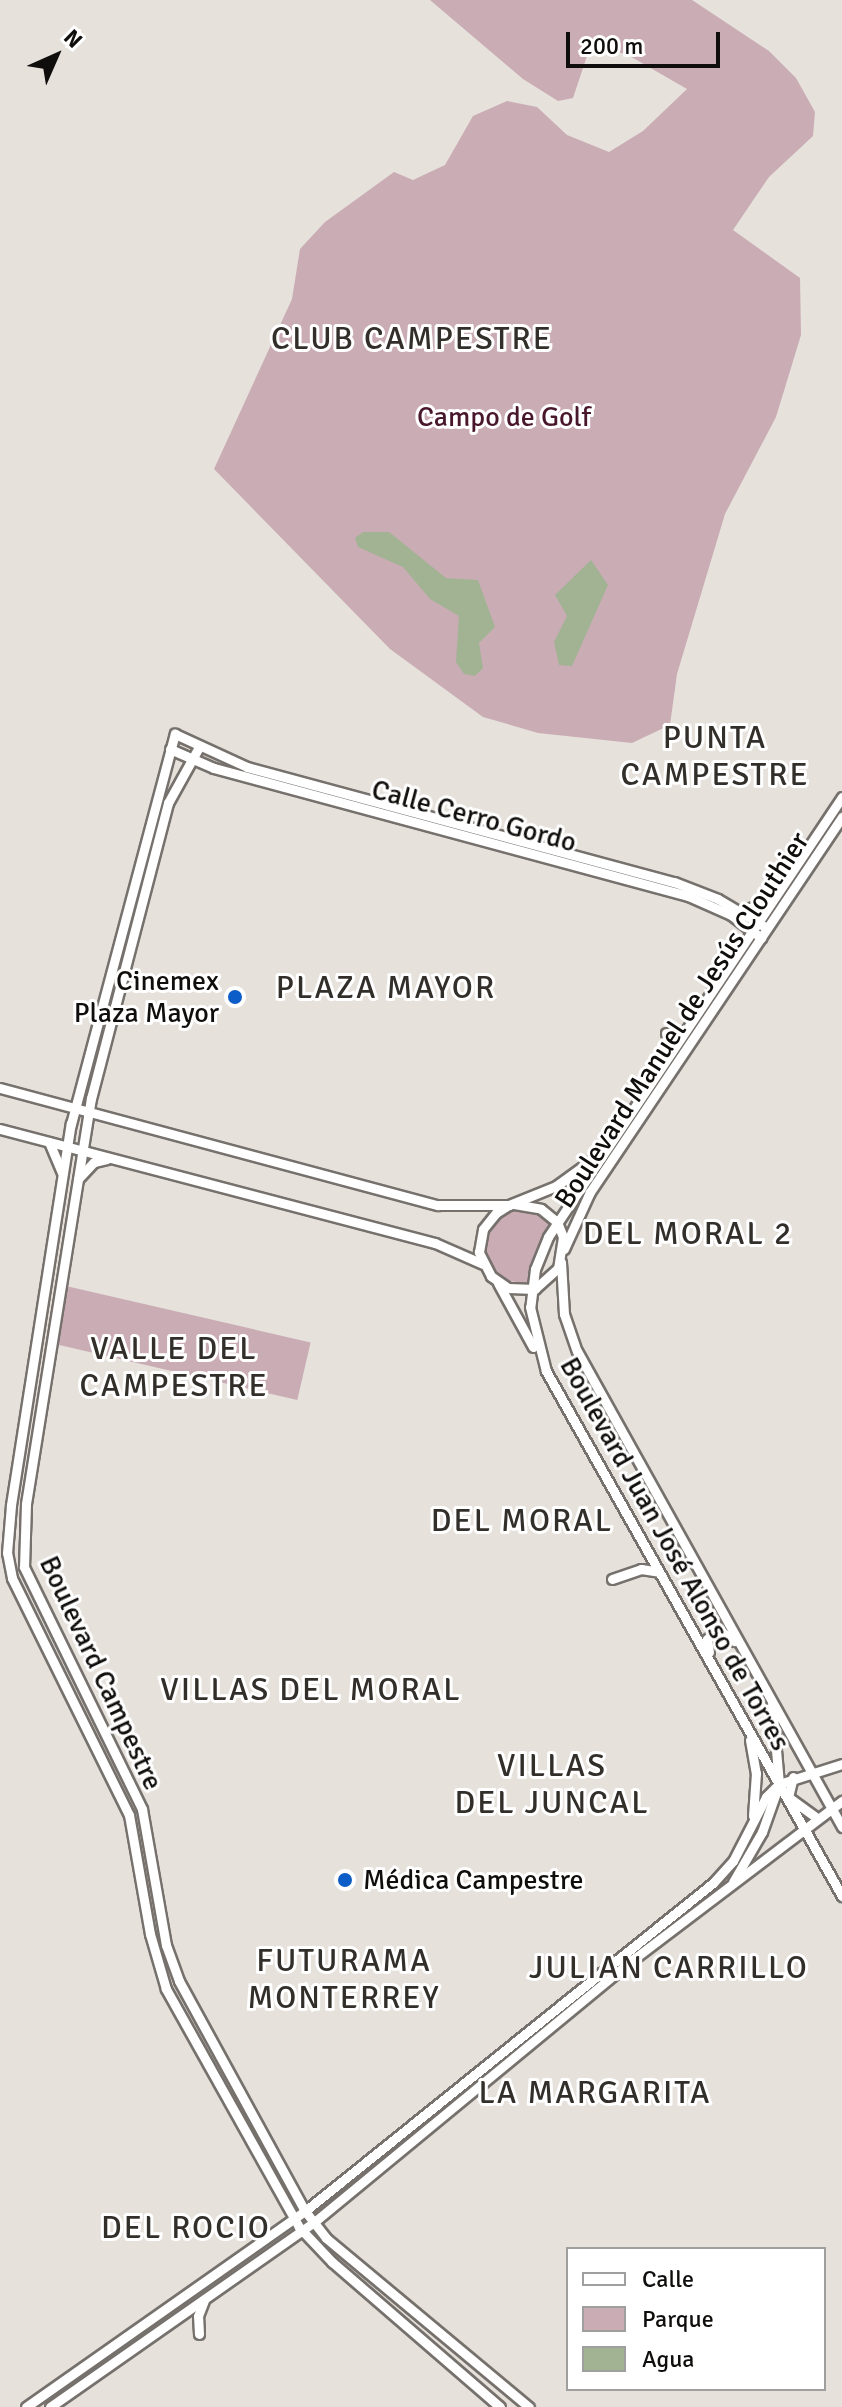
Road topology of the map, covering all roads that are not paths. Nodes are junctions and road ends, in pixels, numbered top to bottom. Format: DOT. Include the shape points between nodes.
graph roads {
  1 [pos="199,747"];
  2 [pos="170,749"];
  3 [pos="213,754"];
  4 [pos="193,760"];
  5 [pos="211,767"];
  6 [pos="180,778"];
  7 [pos="842,797"];
  8 [pos="842,817"];
  9 [pos="775,898"];
  10 [pos="735,913"];
  11 [pos="759,927"];
  12 [pos="761,938"];
  13 [pos="744,942"];
  14 [pos="118,977"];
  15 [pos="666,1033"];
  16 [pos="671,1052"];
  17 [pos="0,1088"];
  18 [pos="76,1107"];
  19 [pos="88,1111"];
  20 [pos="0,1129"];
  21 [pos="49,1142"];
  22 [pos="608,1146"];
  23 [pos="69,1147"];
  24 [pos="81,1150"];
  25 [pos="114,1158"];
  26 [pos="63,1180"];
  27 [pos="78,1183"];
  28 [pos="511,1205"];
  29 [pos="557,1222"];
  30 [pos="564,1249"];
  31 [pos="561,1262"];
  32 [pos="483,1264"];
  33 [pos="496,1280"];
  34 [pos="531,1289"];
  35 [pos="546,1371"];
  36 [pos="659,1572"];
  37 [pos="612,1579"];
  38 [pos="758,1672"];
  39 [pos="723,1685"];
  40 [pos="768,1690"];
  41 [pos="745,1721"];
  42 [pos="806,1757"];
  43 [pos="835,1766"];
  44 [pos="814,1771"];
  45 [pos="793,1777"];
  46 [pos="779,1784"];
  47 [pos="788,1797"];
  48 [pos="839,1804"];
  49 [pos="842,1815"];
  50 [pos="817,1818"];
  51 [pos="842,1827"];
  52 [pos="804,1828"];
  53 [pos="751,1830"];
  54 [pos="788,1841"];
  55 [pos="813,1844"];
  56 [pos="732,1883"];
  57 [pos="842,1896"];
  58 [pos="187,1999"];
  59 [pos="178,2012"];
  60 [pos="305,2211"];
  61 [pos="295,2219"];
  62 [pos="313,2223"];
  63 [pos="301,2230"];
  64 [pos="286,2242"];
  65 [pos="312,2244"];
  66 [pos="204,2299"];
  67 [pos="199,2334"];
  68 [pos="26,2407"];
  69 [pos="50,2407"];
  70 [pos="500,2407"];
  71 [pos="529,2407"];
  1 -- 2 [label="main road, Calle Cerro Gordo" via="175,734"];
  1 -- 3 [label="main road, Calle Cerro Gordo"];
  1 -- 4 [label="main road"];
  2 -- 4 [label="main road, Calle Cerro Gordo"];
  2 -- 14 [label="main road"];
  3 -- 5 [label="main road" via="204,756"];
  3 -- 10 [label="main road, Calle Cerro Gordo" via="674,882"];
  4 -- 5 [label="main road, Calle Cerro Gordo"];
  4 -- 6 [label="main road"];
  5 -- 6 [label="main road"];
  5 -- 10 [label="main road, Calle Cerro Gordo" via="659,887"];
  6 -- 14 [label="main road" via="168,803"];
  7 -- 9 [label="main road, Boulevard Manuel de Jesús Clouthier"];
  8 -- 11 [label="main road, Boulevard Manuel de Jesús Clouthier"];
  9 -- 10 [label="main road" via="752,911"];
  9 -- 11 [label="main road, Boulevard Manuel de Jesús Clouthier"];
  10 -- 11 [label="main road, Calle Cerro Gordo"];
  10 -- 13 [label="main road"];
  11 -- 12 [label="main road, Calle Cerro Gordo"];
  11 -- 13 [label="main road, Boulevard Manuel de Jesús Clouthier"];
  12 -- 30 [label="main road, Boulevard Manuel de Jesús Clouthier" via="590,1192"];
  13 -- 16 [label="main road, Boulevard Manuel de Jesús Clouthier"];
  14 -- 18 [label="main road, Boulevard Campestre"];
  14 -- 19 [label="main road, Boulevard Campestre"];
  15 -- 16 [label="main road"];
  16 -- 22 [label="main road, Boulevard Manuel de Jesús Clouthier"];
  17 -- 18 [label="main road"];
  18 -- 19 [label="main road"];
  18 -- 23 [label="main road, Boulevard Campestre"];
  19 -- 24 [label="main road, Boulevard Campestre"];
  19 -- 28 [label="main road" via="438,1205"];
  20 -- 21 [label="main road"];
  21 -- 23 [label="main road"];
  21 -- 26 [label="main road"];
  22 -- 28 [label="main road" via="556,1186"];
  22 -- 29 [label="main road, Boulevard Manuel de Jesús Clouthier"];
  23 -- 24 [label="main road"];
  23 -- 26 [label="main road, Boulevard Campestre"];
  24 -- 25 [label="main road"];
  24 -- 27 [label="main road, Boulevard Campestre"];
  25 -- 27 [label="main road" via="94,1162"];
  25 -- 32 [label="main road" via="435,1243"];
  26 -- 27 [label="main road"];
  26 -- 59 [label="main road, Boulevard Campestre" via="13,1492 8,1561 52,1665 129,1815 155,1957"];
  27 -- 58 [label="main road, Boulevard Campestre" via="21,1554 34,1597 142,1809 166,1945"];
  28 -- 29 [label="main road" via="541,1209"];
  28 -- 32 [label="main road" via="483,1229"];
  29 -- 30 [label="main road"];
  29 -- 34 [label="main road, Boulevard Juan José Alonso de Torres" via="540,1253"];
  30 -- 31 [label="main road, Boulevard Manuel de Jesús Clouthier"];
  31 -- 34 [label="main road" via="549,1279"];
  31 -- 38 [label="main road, Boulevard Juan José Alonso de Torres" via="564,1314 577,1351"];
  32 -- 33 [label="main road"];
  33 -- 34 [label="main road" via="508,1288"];
  33 -- 35 [label="main road"];
  34 -- 35 [label="main road, Boulevard Juan José Alonso de Torres" via="531,1326"];
  35 -- 36 [label="main road, Boulevard Juan José Alonso de Torres"];
  36 -- 37 [label="main road" via="641,1569"];
  36 -- 39 [label="main road, Boulevard Juan José Alonso de Torres"];
  38 -- 39 [label="main road" via="718,1631 706,1643"];
  38 -- 40 [label="main road, Boulevard Juan José Alonso de Torres"];
  39 -- 41 [label="main road, Boulevard Juan José Alonso de Torres"];
  40 -- 42 [label="main road, Boulevard Juan José Alonso de Torres"];
  40 -- 46 [label="main road" via="777,1732"];
  41 -- 46 [label="main road, Boulevard Juan José Alonso de Torres"];
  41 -- 53 [label="main road" via="756,1773"];
  42 -- 43 [label="main road"];
  42 -- 44 [label="main road, Boulevard Juan José Alonso de Torres"];
  43 -- 44 [label="main road"];
  44 -- 45 [label="main road"];
  44 -- 48 [label="main road, Boulevard Juan José Alonso de Torres"];
  45 -- 46 [label="main road"];
  45 -- 47 [label="main road"];
  46 -- 47 [label="main road, Boulevard Juan José Alonso de Torres"];
  46 -- 53 [label="main road" via="766,1797"];
  46 -- 56 [label="main road" via="762,1832"];
  47 -- 50 [label="main road"];
  47 -- 52 [label="main road, Boulevard Juan José Alonso de Torres"];
  48 -- 49 [label="main road"];
  48 -- 50 [label="main road"];
  48 -- 51 [label="main road, Boulevard Juan José Alonso de Torres"];
  50 -- 52 [label="main road"];
  52 -- 54 [label="main road"];
  52 -- 55 [label="main road, Boulevard Juan José Alonso de Torres"];
  53 -- 60 [label="main road" via="713,1883"];
  54 -- 55 [label="main road" via="798,1838"];
  54 -- 56 [label="main road"];
  55 -- 57 [label="main road, Boulevard Juan José Alonso de Torres"];
  56 -- 62 [label="main road"];
  58 -- 59 [label="main road"];
  58 -- 60 [label="main road, Boulevard Campestre"];
  59 -- 61 [label="main road, Boulevard Campestre"];
  60 -- 61 [label="main road"];
  60 -- 62 [label="main road, Boulevard Campestre"];
  61 -- 63 [label="main road, Boulevard Campestre"];
  61 -- 68 [label="main road"];
  62 -- 63 [label="main road"];
  62 -- 71 [label="main road, Boulevard Campestre"];
  63 -- 64 [label="main road"];
  63 -- 65 [label="main road, Boulevard Campestre"];
  64 -- 65 [label="main road"];
  64 -- 66 [label="main road"];
  65 -- 70 [label="main road, Boulevard Campestre"];
  66 -- 67 [label="main road"];
  66 -- 69 [label="main road"];
}
